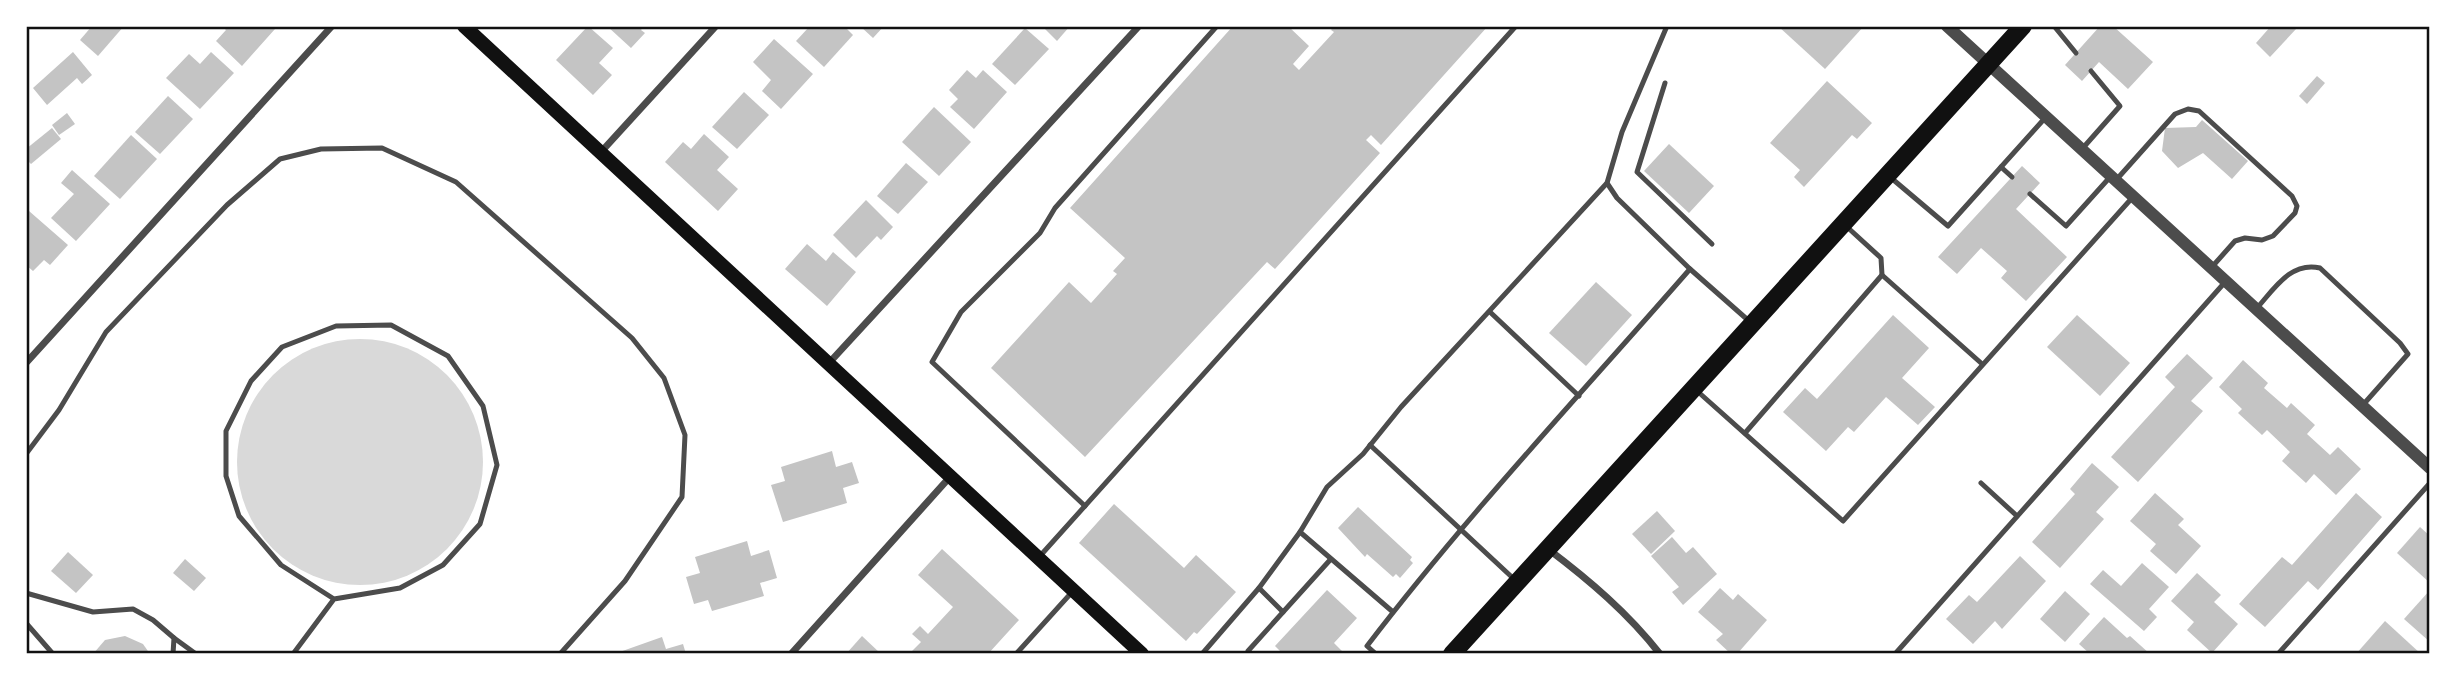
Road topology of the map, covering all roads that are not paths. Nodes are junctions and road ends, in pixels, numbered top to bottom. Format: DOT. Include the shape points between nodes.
graph roads {
  1 [pos="332,26"];
  2 [pos="464,26"];
  3 [pos="716,26"];
  4 [pos="1139,26"];
  5 [pos="1217,26"];
  6 [pos="1516,26"];
  7 [pos="1667,26"];
  8 [pos="1947,26"];
  9 [pos="2023,26"];
  10 [pos="2054,26"];
  11 [pos="2076,53"];
  12 [pos="1989,64"];
  13 [pos="2091,71"];
  14 [pos="1665,83"];
  15 [pos="2046,116"];
  16 [pos="2082,149"];
  17 [pos="600,153"];
  18 [pos="2001,167"];
  19 [pos="1888,175"];
  20 [pos="2012,177"];
  21 [pos="2113,178"];
  22 [pos="1607,183"];
  23 [pos="2030,194"];
  24 [pos="2133,196"];
  25 [pos="1843,223"];
  26 [pos="1712,244"];
  27 [pos="2211,268"];
  28 [pos="1690,269"];
  29 [pos="1882,275"];
  30 [pos="2226,281"];
  31 [pos="2256,309"];
  32 [pos="1490,312"];
  33 [pos="1752,324"];
  34 [pos="26,363"];
  35 [pos="829,363"];
  36 [pos="1981,363"];
  37 [pos="1694,387"];
  38 [pos="1579,396"];
  39 [pos="2362,406"];
  40 [pos="1745,433"];
  41 [pos="1370,445"];
  42 [pos="26,454"];
  43 [pos="2430,468"];
  44 [pos="949,478"];
  45 [pos="2430,483"];
  46 [pos="1981,484"];
  47 [pos="1086,506"];
  48 [pos="2017,516"];
  49 [pos="1460,529"];
  50 [pos="1300,533"];
  51 [pos="1547,549"];
  52 [pos="1038,558"];
  53 [pos="1330,560"];
  54 [pos="1517,582"];
  55 [pos="1259,588"];
  56 [pos="1073,591"];
  57 [pos="26,593"];
  58 [pos="334,600"];
  59 [pos="1283,612"];
  60 [pos="1393,612"];
  61 [pos="26,623"];
  62 [pos="174,638"];
  63 [pos="53,654"];
  64 [pos="173,654"];
  65 [pos="196,654"];
  66 [pos="293,654"];
  67 [pos="560,654"];
  68 [pos="790,654"];
  69 [pos="1016,654"];
  70 [pos="1142,654"];
  71 [pos="1202,654"];
  72 [pos="1251,654"];
  73 [pos="1376,654"];
  74 [pos="1452,654"];
  75 [pos="1660,654"];
  76 [pos="1895,654"];
  77 [pos="2278,654"];
  1 -- 34 [label="street"];
  2 -- 17 [label="main road"];
  3 -- 17 [label="street"];
  4 -- 35 [label="street"];
  5 -- 47 [label="lane" via="1055,208 1040,233 961,312 932,362"];
  6 -- 47 [label="lane"];
  7 -- 22 [label="lane" via="1622,132"];
  8 -- 12 [label="street"];
  9 -- 12 [label="main road"];
  10 -- 11 [label="lane"];
  12 -- 15 [label="street"];
  12 -- 19 [label="main road"];
  13 -- 16 [label="lane" via="2120,106"];
  14 -- 26 [label="lane" via="1637,172"];
  15 -- 16 [label="street"];
  15 -- 18 [label="lane"];
  16 -- 21 [label="street"];
  17 -- 35 [label="main road"];
  18 -- 19 [label="lane" via="1948,226"];
  18 -- 20 [label="lane"];
  19 -- 25 [label="main road"];
  21 -- 23 [label="lane" via="2066,226"];
  21 -- 24 [label="street"];
  21 -- 27 [label="lane" via="2175,114 2188,109 2200,111 2292,196 2295,213 2273,236 2235,241"];
  22 -- 28 [label="lane"];
  22 -- 32 [label="lane"];
  24 -- 27 [label="street"];
  24 -- 36 [label="lane"];
  25 -- 29 [label="lane" via="1881,258"];
  25 -- 33 [label="main road"];
  27 -- 30 [label="street"];
  28 -- 33 [label="lane"];
  28 -- 38 [label="lane"];
  29 -- 36 [label="lane"];
  29 -- 40 [label="lane"];
  30 -- 31 [label="street"];
  30 -- 48 [label="lane"];
  31 -- 39 [label="street"];
  31 -- 39 [label="lane" via="2288,273 2308,265 2319,268 2408,354"];
  32 -- 38 [label="lane"];
  32 -- 41 [label="lane"];
  33 -- 37 [label="main road"];
  35 -- 44 [label="main road"];
  36 -- 40 [label="lane" via="1965,387 1843,521"];
  37 -- 40 [label="lane"];
  37 -- 51 [label="main road"];
  38 -- 49 [label="lane"];
  39 -- 43 [label="street"];
  41 -- 49 [label="lane"];
  41 -- 50 [label="lane" via="1327,487"];
  42 -- 67 [label="lane" via="106,332 227,205 280,159 321,149 382,148 456,182 632,338 664,378 685,435 682,497 625,581"];
  44 -- 52 [label="main road"];
  44 -- 68 [label="street"];
  45 -- 77 [label="lane"];
  46 -- 48 [label="lane"];
  47 -- 52 [label="lane"];
  48 -- 76 [label="lane"];
  49 -- 54 [label="lane"];
  49 -- 60 [label="lane"];
  50 -- 53 [label="lane"];
  50 -- 55 [label="lane"];
  51 -- 54 [label="main road"];
  51 -- 75 [label="street" via="1590,581 1641,629"];
  52 -- 56 [label="main road"];
  53 -- 59 [label="lane"];
  53 -- 60 [label="lane"];
  54 -- 74 [label="main road"];
  55 -- 59 [label="lane"];
  55 -- 71 [label="lane"];
  56 -- 69 [label="lane"];
  56 -- 70 [label="main road"];
  57 -- 62 [label="lane" via="93,612 132,609"];
  58 -- 58 [label="lane" via="400,588 443,565 480,524 497,466 483,406 448,356 391,325 336,326 282,347 251,381 226,431 226,476 239,516 281,565"];
  58 -- 66 [label="lane"];
  59 -- 72 [label="lane" via="1248,651"];
  60 -- 73 [label="lane" via="1367,646"];
  61 -- 63 [label="lane"];
  62 -- 64 [label="lane"];
  62 -- 65 [label="lane"];
}
